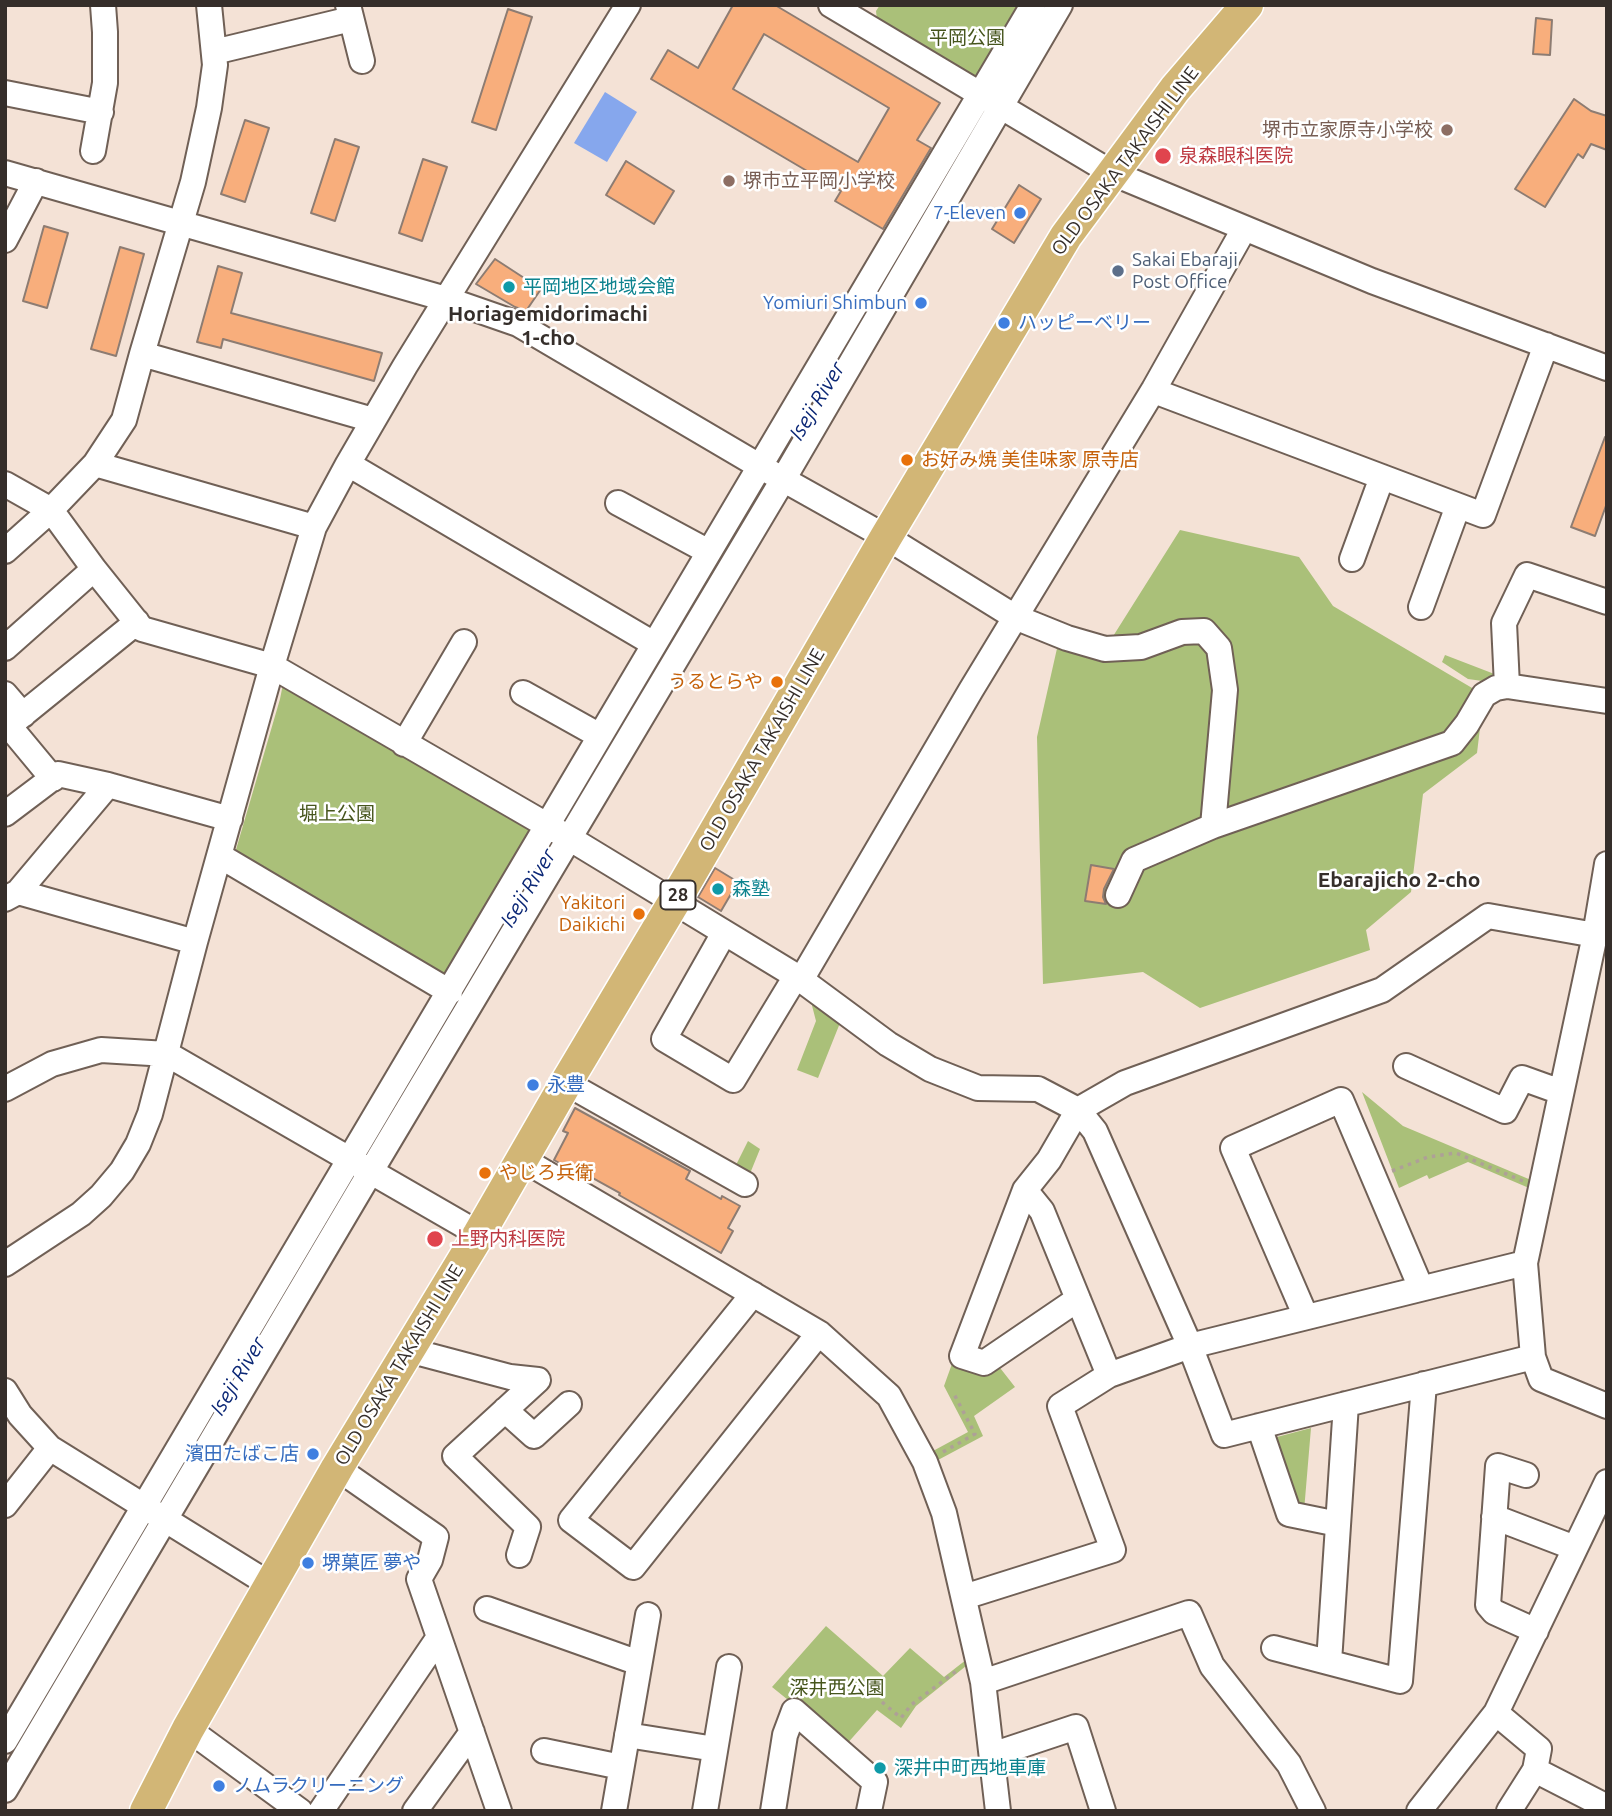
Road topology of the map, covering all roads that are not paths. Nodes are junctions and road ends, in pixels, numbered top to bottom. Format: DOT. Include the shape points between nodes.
graph roads {
  1 [pos="103,5"];
  2 [pos="209,5"];
  3 [pos="628,5"];
  4 [pos="831,5"];
  5 [pos="1033,5"];
  6 [pos="1060,5"];
  7 [pos="1247,5"];
  8 [pos="349,12"];
  9 [pos="861,13"];
  10 [pos="214,52"];
  11 [pos="362,61"];
  12 [pos="5,93"];
  13 [pos="991,100"];
  14 [pos="101,112"];
  15 [pos="93,151"];
  16 [pos="5,173"];
  17 [pos="1112,173"];
  18 [pos="36,181"];
  19 [pos="181,223"];
  20 [pos="1244,229"];
  21 [pos="5,240"];
  22 [pos="446,299"];
  23 [pos="1546,345"];
  24 [pos="142,354"];
  25 [pos="1607,368"];
  26 [pos="1154,389"];
  27 [pos="373,421"];
  28 [pos="95,464"];
  29 [pos="348,464"];
  30 [pos="772,472"];
  31 [pos="1382,477"];
  32 [pos="5,484"];
  33 [pos="618,503"];
  34 [pos="1458,506"];
  35 [pos="51,510"];
  36 [pos="314,527"];
  37 [pos="886,537"];
  38 [pos="5,551"];
  39 [pos="709,552"];
  40 [pos="1352,559"];
  41 [pos="94,569"];
  42 [pos="1607,602"];
  43 [pos="1421,607"];
  44 [pos="1015,617"];
  45 [pos="137,622"];
  46 [pos="464,642"];
  47 [pos="654,644"];
  48 [pos="5,648"];
  49 [pos="272,666"];
  50 [pos="1507,686"];
  51 [pos="523,693"];
  52 [pos="5,694"];
  53 [pos="1607,701"];
  54 [pos="12,723"];
  55 [pos="600,736"];
  56 [pos="404,744"];
  57 [pos="52,779"];
  58 [pos="108,785"];
  59 [pos="5,814"];
  60 [pos="230,819"];
  61 [pos="1213,826"];
  62 [pos="558,832"];
  63 [pos="220,856"];
  64 [pos="1607,864"];
  65 [pos="1118,895"];
  66 [pos="12,896"];
  67 [pos="674,902"];
  68 [pos="724,933"];
  69 [pos="1595,935"];
  70 [pos="195,942"];
  71 [pos="798,978"];
  72 [pos="450,992"];
  73 [pos="167,1054"];
  74 [pos="1406,1066"];
  75 [pos="566,1083"];
  76 [pos="5,1089"];
  77 [pos="1561,1092"];
  78 [pos="1078,1110"];
  79 [pos="522,1159"];
  80 [pos="361,1165"];
  81 [pos="745,1184"];
  82 [pos="1025,1190"];
  83 [pos="479,1234"];
  84 [pos="1525,1263"];
  85 [pos="5,1264"];
  86 [pos="1421,1289"];
  87 [pos="753,1294"];
  88 [pos="1077,1299"];
  89 [pos="1306,1317"];
  90 [pos="819,1333"];
  91 [pos="1190,1346"];
  92 [pos="408,1350"];
  93 [pos="1533,1357"];
  94 [pos="1109,1375"];
  95 [pos="1424,1384"];
  96 [pos="5,1391"];
  97 [pos="569,1404"];
  98 [pos="1346,1404"];
  99 [pos="1607,1406"];
  100 [pos="505,1410"];
  101 [pos="1259,1426"];
  102 [pos="50,1448"];
  103 [pos="337,1468"];
  104 [pos="1526,1475"];
  105 [pos="1607,1482"];
  106 [pos="5,1505"];
  107 [pos="155,1512"];
  108 [pos="1494,1517"];
  109 [pos="1338,1524"];
  110 [pos="1575,1548"];
  111 [pos="519,1555"];
  112 [pos="269,1584"];
  113 [pos="964,1597"];
  114 [pos="487,1609"];
  115 [pos="648,1615"];
  116 [pos="1536,1631"];
  117 [pos="439,1637"];
  118 [pos="1274,1648"];
  119 [pos="1329,1662"];
  120 [pos="639,1663"];
  121 [pos="729,1667"];
  122 [pos="983,1682"];
  123 [pos="1496,1713"];
  124 [pos="188,1729"];
  125 [pos="472,1731"];
  126 [pos="627,1735"];
  127 [pos="5,1741"];
  128 [pos="715,1749"];
  129 [pos="544,1751"];
  130 [pos="992,1755"];
  131 [pos="621,1767"];
  132 [pos="1535,1770"];
  133 [pos="5,1790"];
  134 [pos="1594,1806"];
  135 [pos="146,1811"];
  136 [pos="300,1811"];
  137 [pos="321,1811"];
  138 [pos="415,1811"];
  139 [pos="499,1811"];
  140 [pos="614,1811"];
  141 [pos="705,1811"];
  142 [pos="773,1811"];
  143 [pos="869,1811"];
  144 [pos="998,1811"];
  145 [pos="1103,1811"];
  146 [pos="1313,1811"];
  147 [pos="1419,1811"];
  148 [pos="1509,1811"];
  1 -- 14 [label="street"];
  2 -- 10 [label="street"];
  3 -- 22 [label="street"];
  4 -- 9 [label="street"];
  5 -- 13 [label="street"];
  6 -- 13 [label="street"];
  7 -- 17 [label="main road, OLD OSAKA TAKAISHI LINE / 28" via="1175,89"];
  8 -- 10 [label="street"];
  8 -- 11 [label="street"];
  9 -- 13 [label="street"];
  10 -- 19 [label="street" via="209,108"];
  12 -- 14 [label="street"];
  13 -- 17 [label="street"];
  13 -- 30 [label="street"];
  14 -- 15 [label="street"];
  16 -- 18 [label="street"];
  17 -- 20 [label="street"];
  17 -- 37 [label="main road, OLD OSAKA TAKAISHI LINE / 28" via="1066,236"];
  18 -- 19 [label="street"];
  18 -- 21 [label="street"];
  19 -- 22 [label="street"];
  19 -- 24 [label="street"];
  20 -- 23 [label="street"];
  20 -- 26 [label="street"];
  22 -- 27 [label="street"];
  22 -- 30 [label="street" via="518,324"];
  23 -- 25 [label="street"];
  23 -- 34 [label="street" via="1483,515"];
  24 -- 27 [label="street"];
  24 -- 28 [label="street" via="124,420"];
  26 -- 31 [label="street"];
  26 -- 44 [label="street"];
  27 -- 29 [label="street"];
  28 -- 35 [label="street"];
  28 -- 36 [label="street"];
  29 -- 36 [label="street"];
  29 -- 47 [label="street"];
  30 -- 37 [label="street"];
  30 -- 39 [label="street"];
  30 -- 62 [label="street"];
  31 -- 34 [label="street"];
  31 -- 40 [label="street"];
  32 -- 35 [label="street"];
  33 -- 39 [label="street"];
  34 -- 43 [label="street"];
  35 -- 38 [label="street"];
  35 -- 41 [label="street"];
  36 -- 49 [label="street"];
  37 -- 44 [label="street"];
  37 -- 67 [label="main road, OLD OSAKA TAKAISHI LINE / 28"];
  39 -- 47 [label="street"];
  41 -- 45 [label="street"];
  41 -- 48 [label="street"];
  42 -- 50 [label="street" via="1527,575 1504,623"];
  44 -- 61 [label="street" via="1105,649 1141,647 1182,632 1204,631 1219,648 1224,690"];
  44 -- 71 [label="street"];
  45 -- 49 [label="street" via="142,629"];
  45 -- 54 [label="street"];
  46 -- 56 [label="street"];
  47 -- 55 [label="street"];
  49 -- 56 [label="street"];
  49 -- 60 [label="street"];
  50 -- 53 [label="street"];
  50 -- 61 [label="street" via="1484,695 1452,743"];
  51 -- 55 [label="street"];
  52 -- 54 [label="street"];
  54 -- 57 [label="street"];
  55 -- 62 [label="street"];
  56 -- 62 [label="street"];
  57 -- 58 [label="street" via="58,774"];
  57 -- 59 [label="street"];
  58 -- 60 [label="street"];
  58 -- 66 [label="street"];
  60 -- 63 [label="street"];
  61 -- 65 [label="street" via="1134,860"];
  62 -- 67 [label="street"];
  62 -- 72 [label="street"];
  62 -- 80 [label="street"];
  63 -- 70 [label="street"];
  63 -- 72 [label="street"];
  64 -- 69 [label="street"];
  66 -- 70 [label="street"];
  67 -- 68 [label="street"];
  67 -- 75 [label="main road, OLD OSAKA TAKAISHI LINE / 28"];
  68 -- 71 [label="street"];
  68 -- 71 [label="street" via="664,1039 733,1080"];
  69 -- 77 [label="street"];
  69 -- 78 [label="street" via="1488,916 1382,990 1125,1083"];
  70 -- 73 [label="street"];
  71 -- 78 [label="street" via="930,1069 978,1088 1038,1088"];
  72 -- 80 [label="street"];
  73 -- 76 [label="street" via="101,1050 52,1064"];
  73 -- 80 [label="street"];
  73 -- 85 [label="street" via="150,1114 122,1171 81,1214"];
  74 -- 77 [label="street" via="1505,1111 1522,1078"];
  75 -- 79 [label="main road, OLD OSAKA TAKAISHI LINE / 28"];
  75 -- 81 [label="street"];
  77 -- 84 [label="street"];
  78 -- 82 [label="street"];
  78 -- 91 [label="street" via="1095,1131"];
  79 -- 83 [label="main road, OLD OSAKA TAKAISHI LINE / 28"];
  79 -- 87 [label="street"];
  80 -- 83 [label="street"];
  80 -- 107 [label="street"];
  82 -- 88 [label="street" via="1042,1211"];
  82 -- 88 [label="street" via="962,1356 984,1363"];
  83 -- 92 [label="main road, OLD OSAKA TAKAISHI LINE / 28"];
  84 -- 86 [label="street"];
  84 -- 93 [label="street"];
  86 -- 89 [label="street"];
  86 -- 89 [label="street" via="1341,1100 1233,1148"];
  87 -- 90 [label="street"];
  87 -- 90 [label="street" via="571,1520 633,1567"];
  88 -- 94 [label="street"];
  89 -- 91 [label="street"];
  90 -- 113 [label="street" via="890,1396 925,1462 944,1513"];
  91 -- 94 [label="street"];
  91 -- 101 [label="street" via="1224,1435"];
  92 -- 100 [label="street" via="538,1380"];
  92 -- 103 [label="main road, OLD OSAKA TAKAISHI LINE / 28"];
  93 -- 95 [label="street"];
  93 -- 99 [label="street" via="1541,1379"];
  94 -- 113 [label="street" via="1060,1406 1113,1550"];
  95 -- 98 [label="street"];
  95 -- 119 [label="street" via="1400,1681"];
  96 -- 102 [label="street"];
  97 -- 100 [label="street" via="534,1436"];
  98 -- 101 [label="street"];
  98 -- 109 [label="street"];
  100 -- 111 [label="street" via="455,1456 528,1527"];
  101 -- 109 [label="street" via="1289,1514"];
  102 -- 106 [label="street"];
  102 -- 107 [label="street"];
  103 -- 112 [label="main road, OLD OSAKA TAKAISHI LINE / 28"];
  103 -- 117 [label="street" via="436,1537 419,1579"];
  104 -- 108 [label="street" via="1498,1466"];
  105 -- 110 [label="street"];
  107 -- 112 [label="street"];
  107 -- 127 [label="street"];
  107 -- 133 [label="street"];
  108 -- 110 [label="street"];
  108 -- 116 [label="street" via="1488,1605"];
  109 -- 119 [label="street"];
  110 -- 116 [label="street"];
  112 -- 124 [label="main road, OLD OSAKA TAKAISHI LINE / 28"];
  113 -- 122 [label="street"];
  114 -- 120 [label="street"];
  115 -- 120 [label="street"];
  116 -- 123 [label="street"];
  117 -- 125 [label="street"];
  117 -- 137 [label="street"];
  118 -- 119 [label="street"];
  120 -- 126 [label="street"];
  121 -- 128 [label="street"];
  122 -- 130 [label="street"];
  122 -- 146 [label="street" via="1189,1613 1212,1666 1289,1764"];
  123 -- 132 [label="street" via="1539,1749"];
  123 -- 147 [label="street"];
  124 -- 135 [label="main road, OLD OSAKA TAKAISHI LINE / 28"];
  124 -- 136 [label="street"];
  125 -- 138 [label="street"];
  125 -- 139 [label="street"];
  126 -- 128 [label="street"];
  126 -- 131 [label="street"];
  128 -- 141 [label="street"];
  129 -- 131 [label="street"];
  130 -- 144 [label="street"];
  130 -- 145 [label="street" via="1076,1727"];
  131 -- 140 [label="street"];
  132 -- 134 [label="street"];
  132 -- 148 [label="street"];
  142 -- 143 [label="street" via="785,1735 794,1712 875,1782"];
}
